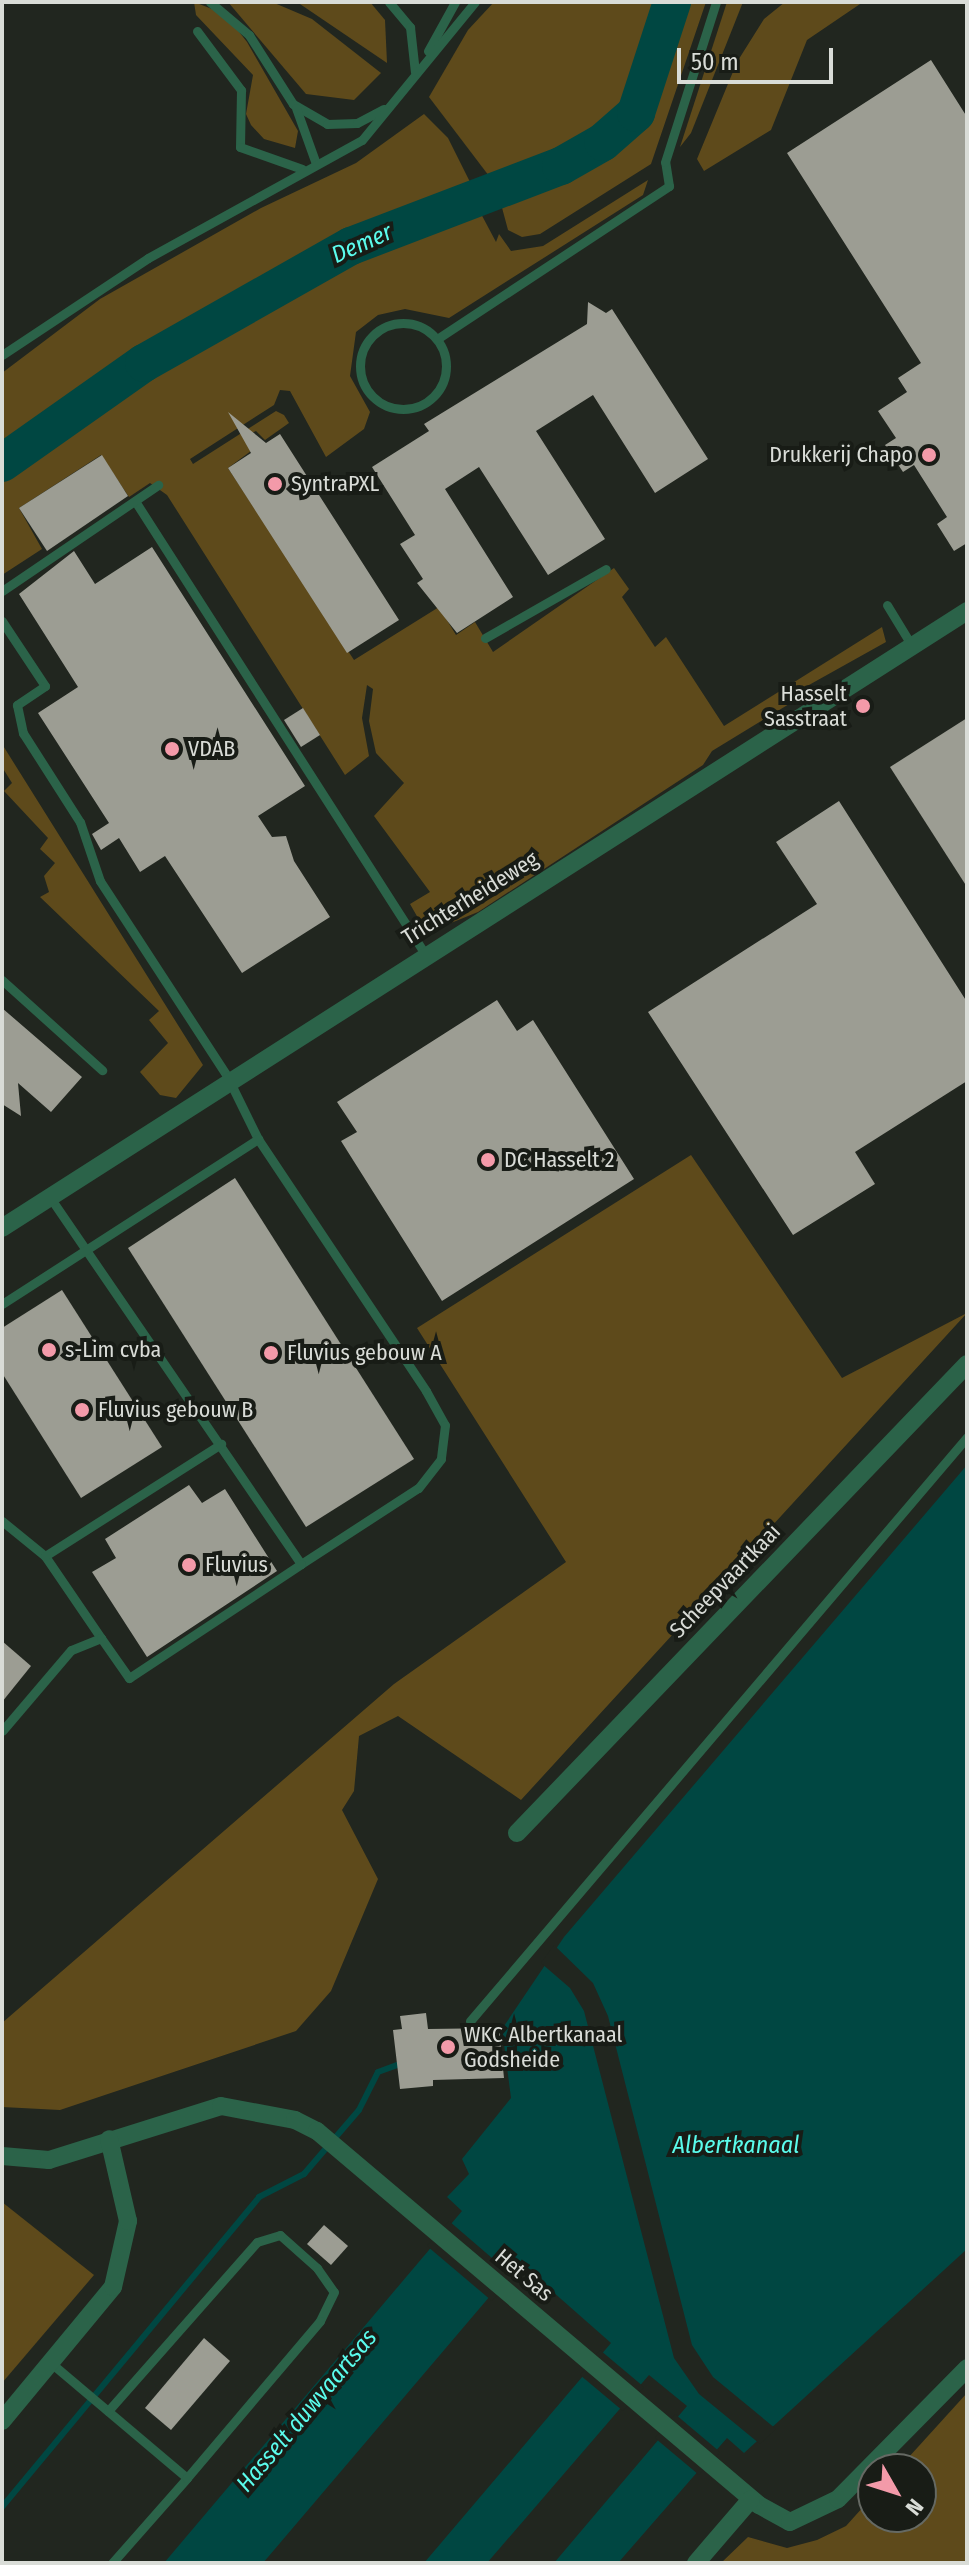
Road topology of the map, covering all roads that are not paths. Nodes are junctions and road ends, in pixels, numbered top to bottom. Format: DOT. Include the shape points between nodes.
graph roads {
  1 [pos="210,2"];
  2 [pos="389,2"];
  3 [pos="455,2"];
  4 [pos="475,2"];
  5 [pos="716,2"];
  6 [pos="197,31"];
  7 [pos="415,75"];
  8 [pos="293,104"];
  9 [pos="389,105"];
  10 [pos="316,164"];
  11 [pos="302,169"];
  12 [pos="437,339"];
  13 [pos="2,355"];
  14 [pos="158,485"];
  15 [pos="135,501"];
  16 [pos="606,569"];
  17 [pos="2,591"];
  18 [pos="887,605"];
  19 [pos="967,611"];
  20 [pos="2,621"];
  21 [pos="485,638"];
  22 [pos="912,646"];
  23 [pos="425,954"];
  24 [pos="2,980"];
  25 [pos="102,1070"];
  26 [pos="228,1079"];
  27 [pos="258,1139"];
  28 [pos="50,1197"];
  29 [pos="2,1228"];
  30 [pos="86,1250"];
  31 [pos="2,1304"];
  32 [pos="967,1364"];
  33 [pos="967,1437"];
  34 [pos="221,1444"];
  35 [pos="2,1521"];
  36 [pos="45,1556"];
  37 [pos="301,1564"];
  38 [pos="101,1638"];
  39 [pos="2,1731"];
  40 [pos="517,1833"];
  41 [pos="470,2021"];
  42 [pos="109,2139"];
  43 [pos="2,2156"];
  44 [pos="51,2363"];
  45 [pos="967,2368"];
  46 [pos="108,2411"];
  47 [pos="2,2421"];
  48 [pos="187,2478"];
  49 [pos="751,2499"];
  50 [pos="112,2563"];
  51 [pos="696,2563"];
  1 -- 8 [label="lane" via="249,35"];
  2 -- 7 [label="lane" via="410,27 418,52"];
  3 -- 7 [label="lane"];
  4 -- 7 [label="lane"];
  5 -- 12 [label="lane" via="665,162 669,186"];
  6 -- 11 [label="lane" via="241,90 240,147"];
  7 -- 9 [label="lane"];
  8 -- 9 [label="lane" via="327,124 357,123"];
  8 -- 10 [label="lane"];
  9 -- 10 [label="lane" via="362,140"];
  10 -- 11 [label="lane"];
  11 -- 13 [label="lane" via="148,258"];
  12 -- 12 [label="lane" via="446,357 437,393 403,410 372,397 359,368 368,339 395,323 411,323"];
  14 -- 15 [label="lane"];
  15 -- 17 [label="lane"];
  15 -- 23 [label="lane"];
  16 -- 21 [label="lane"];
  18 -- 22 [label="lane"];
  19 -- 22 [label="street, Trichterheideweg"];
  20 -- 26 [label="lane" via="45,686 17,705 23,733 80,822 100,881"];
  22 -- 23 [label="street, Trichterheideweg"];
  23 -- 26 [label="street, Trichterheideweg"];
  24 -- 25 [label="lane"];
  26 -- 27 [label="lane"];
  26 -- 28 [label="street, Trichterheideweg"];
  27 -- 30 [label="lane"];
  27 -- 37 [label="lane" via="445,1425 441,1459 418,1488"];
  28 -- 29 [label="street, Trichterheideweg"];
  28 -- 30 [label="lane"];
  30 -- 31 [label="lane"];
  30 -- 34 [label="lane"];
  32 -- 40 [label="street, Scheepvaartkaai"];
  33 -- 41 [label="lane"];
  34 -- 36 [label="lane"];
  34 -- 37 [label="lane"];
  35 -- 36 [label="lane"];
  36 -- 38 [label="lane"];
  37 -- 38 [label="lane" via="129,1678"];
  38 -- 39 [label="lane" via="71,1650"];
  42 -- 43 [label="street" via="49,2160"];
  42 -- 44 [label="street" via="128,2221 122,2258 113,2287"];
  42 -- 49 [label="street, Het Sas" via="187,2112 255,2108 317,2131"];
  44 -- 46 [label="lane"];
  44 -- 47 [label="street"];
  45 -- 49 [label="street, Het Sas" via="838,2499 811,2516 790,2522"];
  46 -- 48 [label="lane"];
  46 -- 48 [label="lane" via="257,2242 280,2235 317,2268 334,2292 320,2321"];
  48 -- 50 [label="lane"];
  49 -- 51 [label="street"];
}
